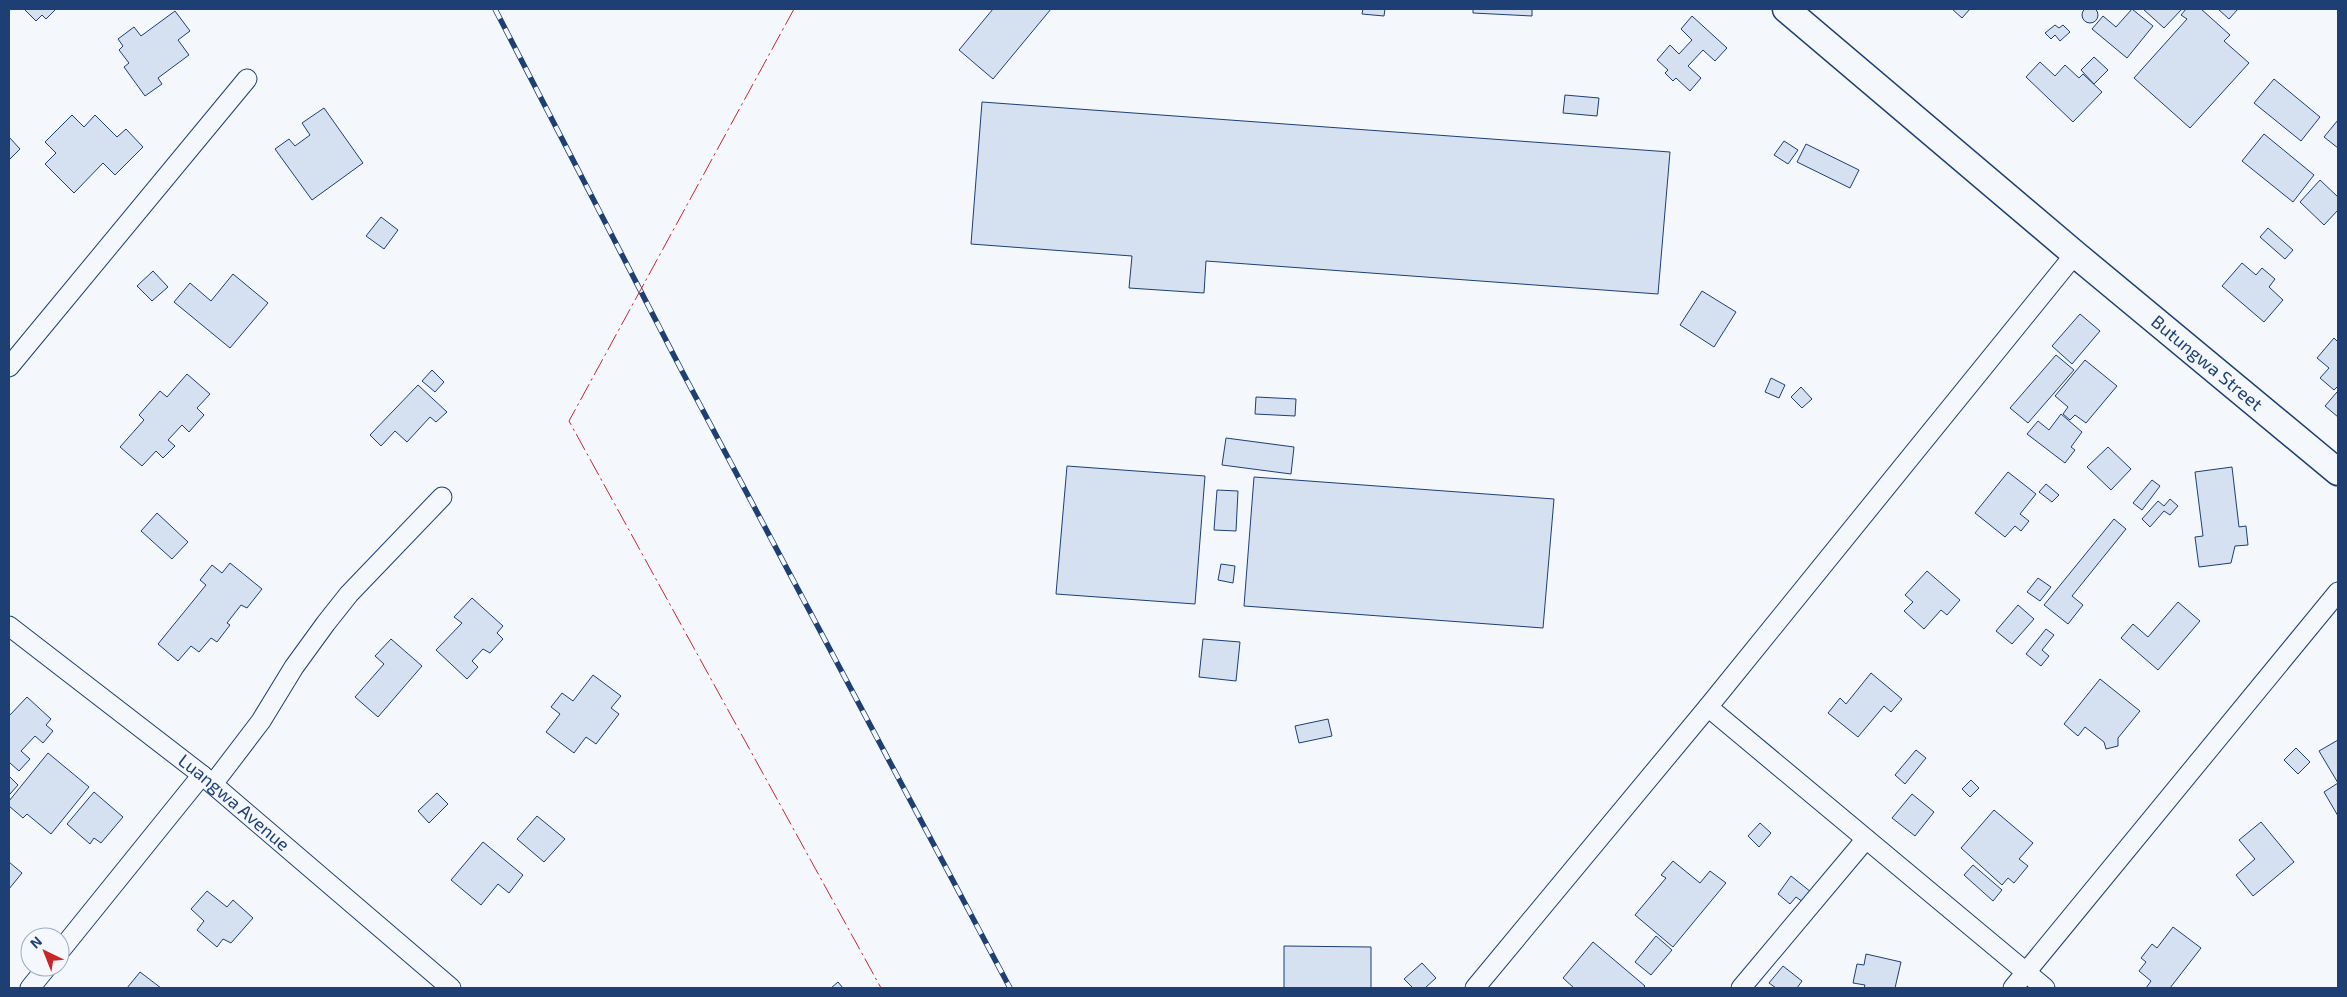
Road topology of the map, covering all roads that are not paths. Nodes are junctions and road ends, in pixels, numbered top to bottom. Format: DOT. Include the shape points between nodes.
graph roads {
  1 [pos="1786,9"];
  2 [pos="247,79"];
  3 [pos="2075,254"];
  4 [pos="9,367"];
  5 [pos="2338,472"];
  6 [pos="442,497"];
  7 [pos="2338,592"];
  8 [pos="9,626"];
  9 [pos="1708,707"];
  10 [pos="207,779"];
  11 [pos="1866,839"];
  12 [pos="70,939"];
  13 [pos="2026,972"];
  14 [pos="39,977"];
  15 [pos="30,988"];
  16 [pos="451,988"];
  17 [pos="1475,988"];
  18 [pos="1741,988"];
  19 [pos="2013,988"];
  20 [pos="2045,988"];
  1 -- 3 [label="main road, Butungwa Street"];
  2 -- 4 [label="street"];
  3 -- 5 [label="main road, Butungwa Street"];
  3 -- 9 [label="street"];
  6 -- 10 [label="street" via="349,594 294,666 261,721"];
  7 -- 13 [label="street"];
  8 -- 10 [label="street, Luangwa Avenue"];
  9 -- 11 [label="street"];
  9 -- 17 [label="street"];
  10 -- 12 [label="street"];
  10 -- 16 [label="street, Luangwa Avenue"];
  11 -- 13 [label="street"];
  11 -- 18 [label="street"];
  13 -- 19 [label="street"];
  13 -- 20 [label="street"];
  14 -- 15 [label="street"];
}
